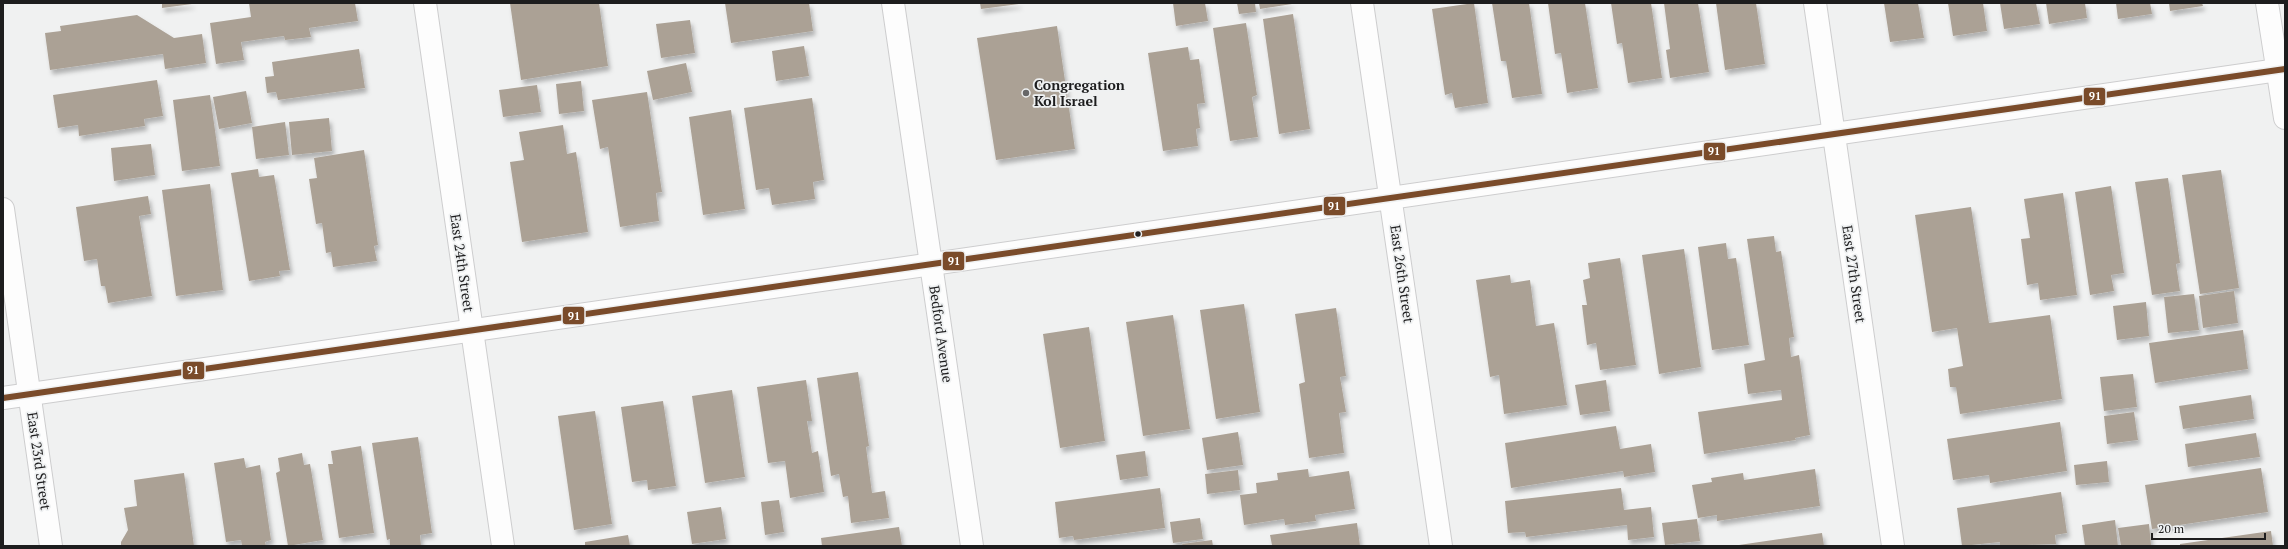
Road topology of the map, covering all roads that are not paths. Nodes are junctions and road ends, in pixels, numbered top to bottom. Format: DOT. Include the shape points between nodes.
graph roads {
  1 [pos="425,3"];
  2 [pos="893,3"];
  3 [pos="1362,3"];
  4 [pos="1815,3"];
  5 [pos="2268,3"];
  6 [pos="2282,70"];
  7 [pos="2285,118"];
  8 [pos="1833,134"];
  9 [pos="1391,198"];
  10 [pos="3,209"];
  11 [pos="931,264"];
  12 [pos="472,330"];
  13 [pos="29,394"];
  14 [pos="3,398"];
  15 [pos="51,546"];
  16 [pos="503,546"];
  17 [pos="972,546"];
  18 [pos="1441,546"];
  19 [pos="1893,546"];
  1 -- 12 [label="street, East 24th Street"];
  2 -- 11 [label="street, Bedford Avenue"];
  3 -- 9 [label="street, East 26th Street"];
  4 -- 8 [label="street, East 27th Street"];
  5 -- 6 [label="street"];
  6 -- 7 [label="street"];
  6 -- 8 [label="street"];
  8 -- 9 [label="street"];
  8 -- 19 [label="street, East 27th Street"];
  9 -- 11 [label="street"];
  9 -- 18 [label="street, East 26th Street"];
  10 -- 13 [label="street, East 23rd Street"];
  11 -- 12 [label="street"];
  11 -- 17 [label="street, Bedford Avenue"];
  12 -- 13 [label="street"];
  12 -- 16 [label="street, East 24th Street"];
  13 -- 14 [label="street"];
  13 -- 15 [label="street, East 23rd Street"];
}
